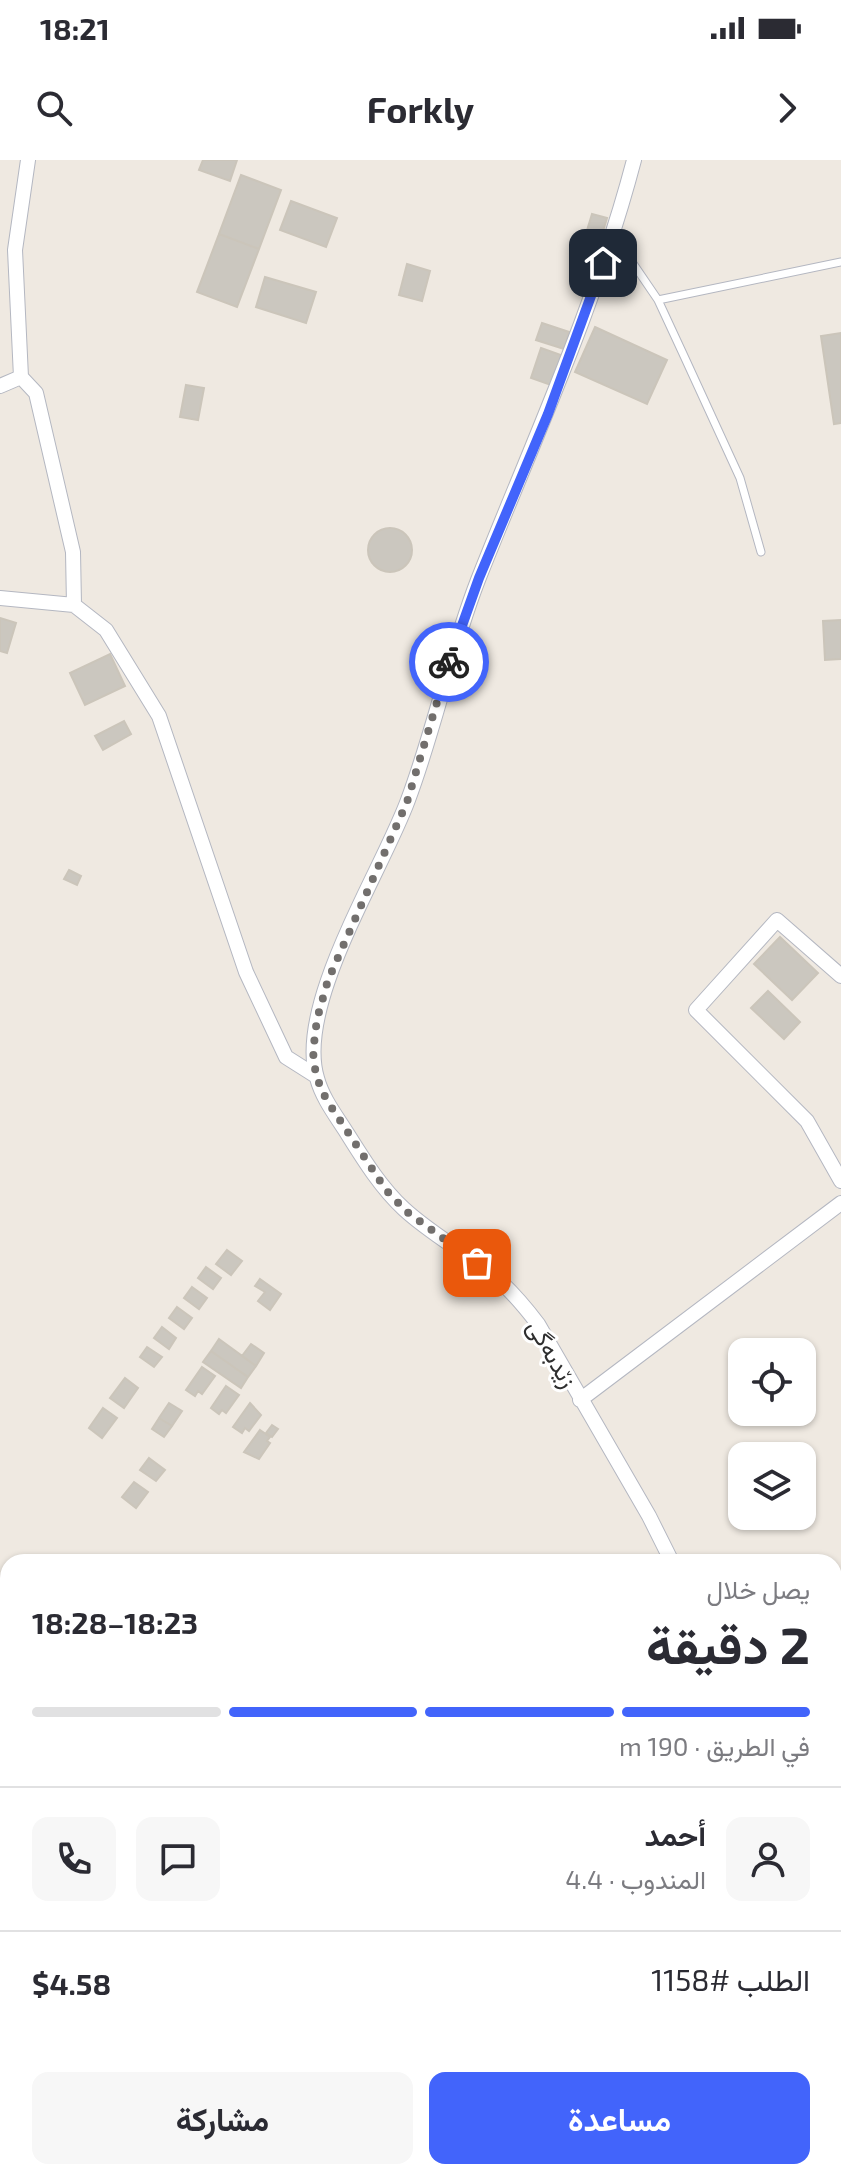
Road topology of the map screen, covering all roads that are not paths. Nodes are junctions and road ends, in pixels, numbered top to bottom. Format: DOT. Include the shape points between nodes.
graph roads {
  1 [pos="28,160"];
  2 [pos="634,160"];
  3 [pos="613,234"];
  4 [pos="841,262"];
  5 [pos="658,300"];
  6 [pos="21,377"];
  7 [pos="0,386"];
  8 [pos="761,552"];
  9 [pos="0,598"];
  10 [pos="74,605"];
  11 [pos="841,976"];
  12 [pos="316,1076"];
  13 [pos="841,1181"];
  14 [pos="841,1203"];
  15 [pos="580,1400"];
  16 [pos="668,1554"];
  1 -- 6 [label="street" via="15,250"];
  2 -- 3 [label="street, زێدبەگی"];
  3 -- 5 [label="lane"];
  3 -- 12 [label="street, زێدبەگی" via="548,414 467,608 407,802 328,980 314,1039"];
  4 -- 5 [label="lane"];
  5 -- 8 [label="lane" via="740,478"];
  6 -- 7 [label="street"];
  6 -- 10 [label="street" via="36,393 73,552"];
  9 -- 10 [label="street"];
  10 -- 12 [label="street" via="106,630 159,716 246,972 286,1057"];
  11 -- 13 [label="street" via="777,920 696,1010 807,1121"];
  12 -- 15 [label="street, زێدبەگی" via="386,1190 510,1291 538,1324"];
  14 -- 15 [label="street"];
  15 -- 16 [label="street, زێدبەگی"];
}
